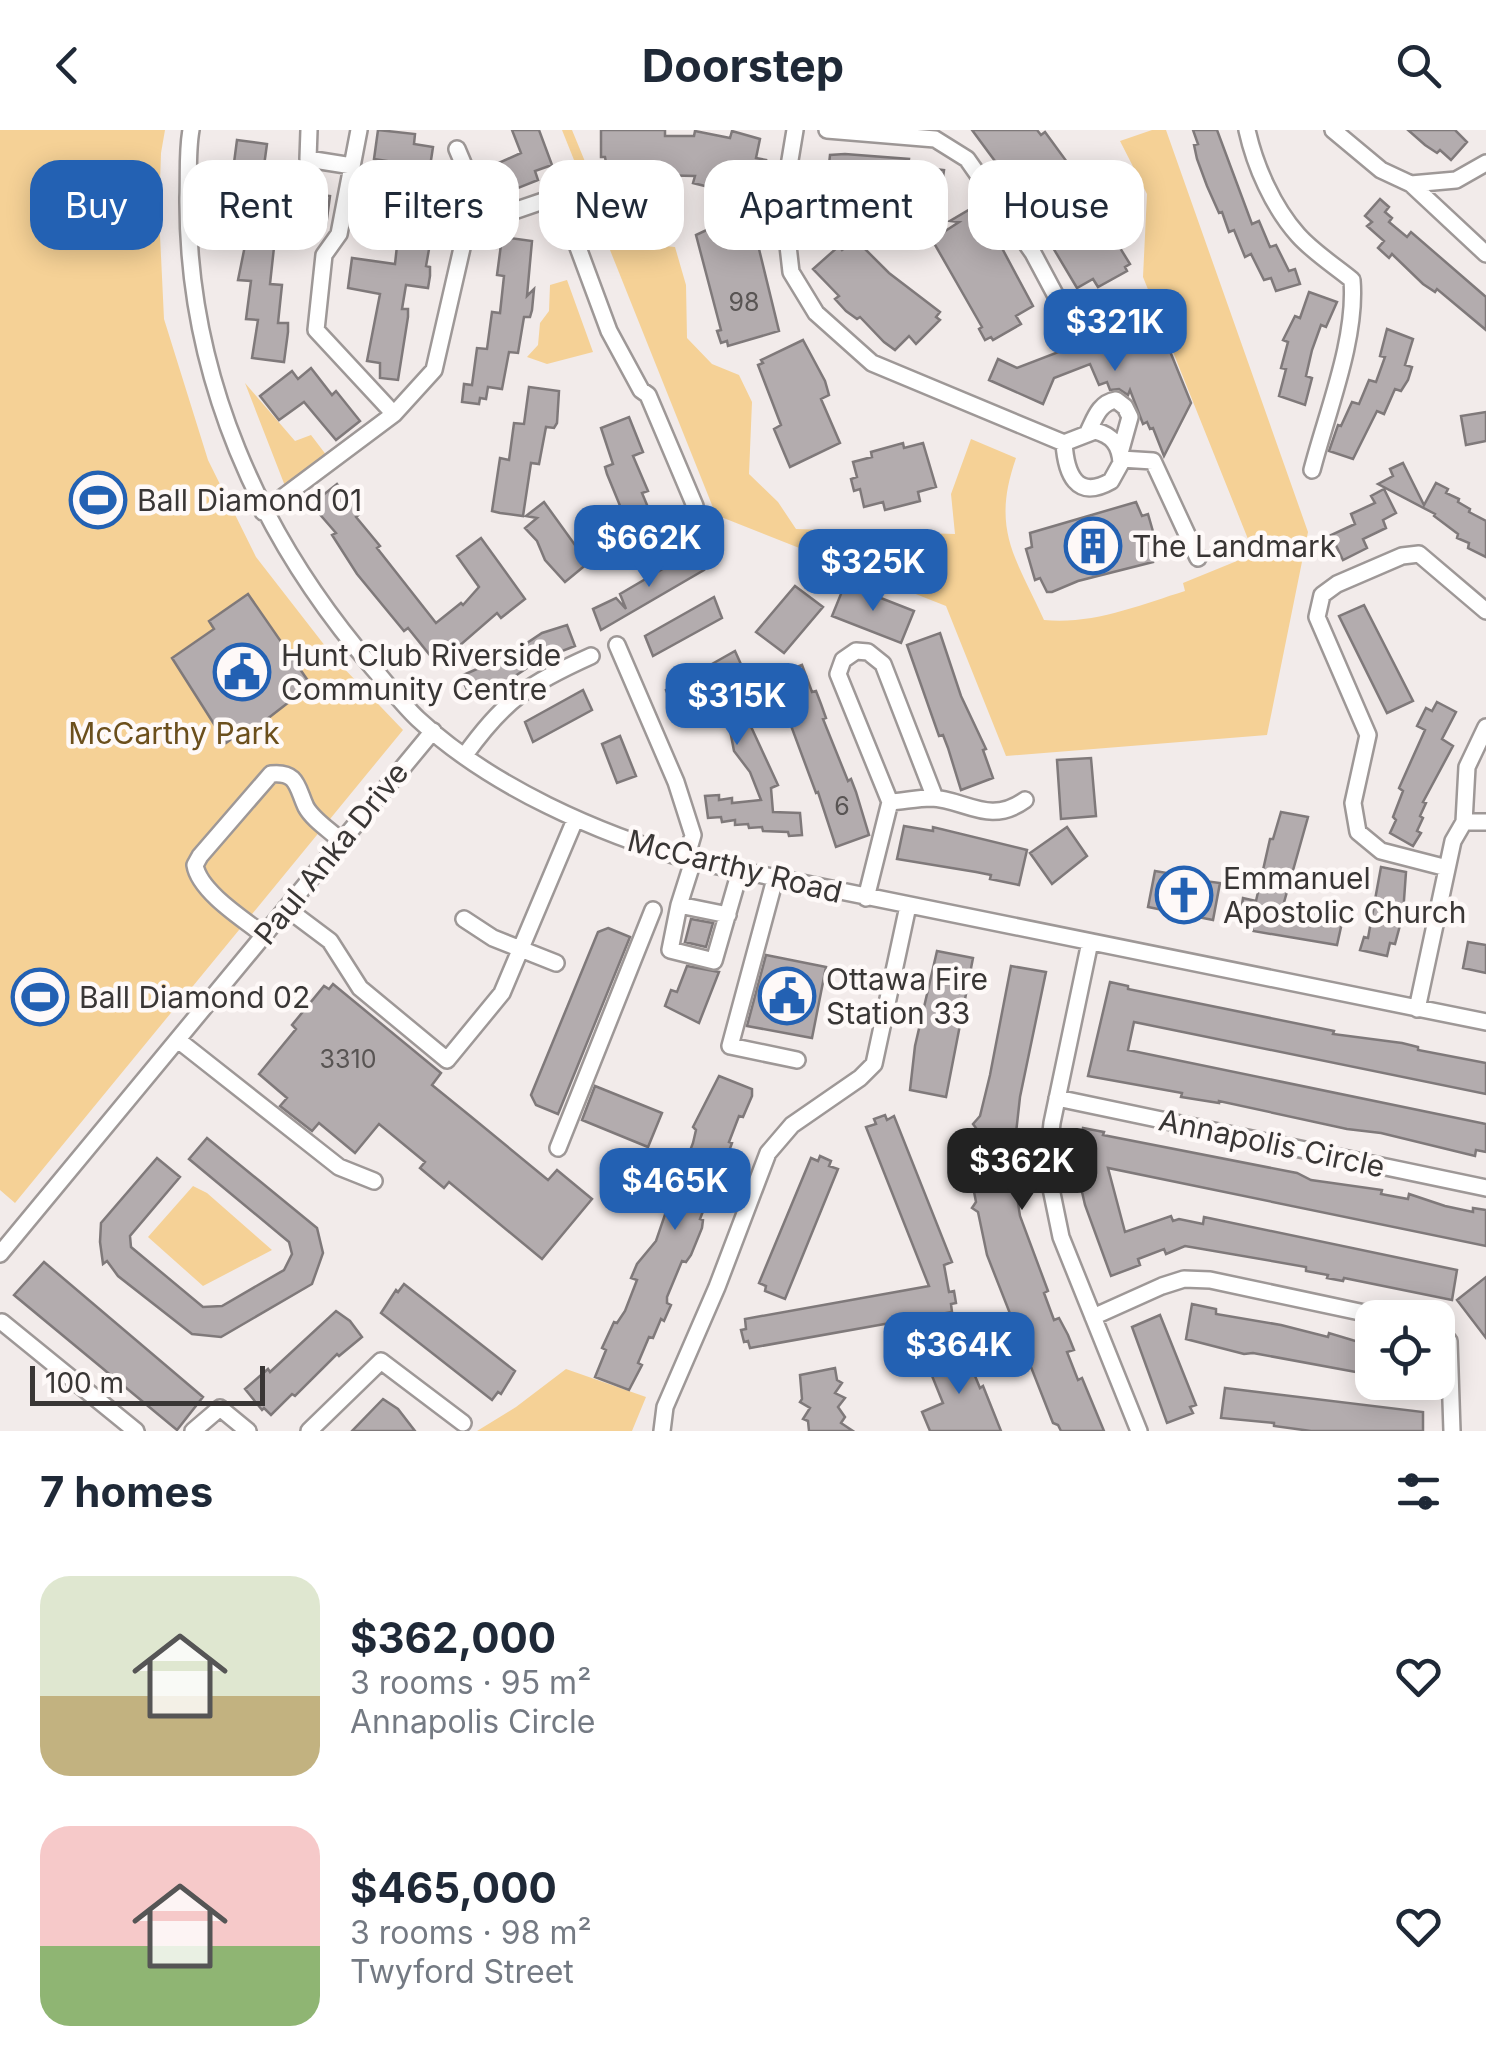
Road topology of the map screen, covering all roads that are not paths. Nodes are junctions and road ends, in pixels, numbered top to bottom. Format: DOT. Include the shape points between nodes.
graph roads {
  1 [pos="191,130"];
  2 [pos="309,130"];
  3 [pos="358,130"];
  4 [pos="795,130"];
  5 [pos="827,130"];
  6 [pos="1247,130"];
  7 [pos="1333,130"];
  8 [pos="457,150"];
  9 [pos="353,160"];
  10 [pos="461,160"];
  11 [pos="1486,163"];
  12 [pos="348,165"];
  13 [pos="1412,184"];
  14 [pos="348,189"];
  15 [pos="519,209"];
  16 [pos="462,250"];
  17 [pos="1486,254"];
  18 [pos="1064,311"];
  19 [pos="394,414"];
  20 [pos="1088,432"];
  21 [pos="1064,443"];
  22 [pos="1121,456"];
  23 [pos="1312,470"];
  24 [pos="695,506"];
  25 [pos="263,512"];
  26 [pos="1198,558"];
  27 [pos="1486,611"];
  28 [pos="618,645"];
  29 [pos="591,656"];
  30 [pos="1486,728"];
  31 [pos="433,731"];
  32 [pos="466,755"];
  33 [pos="935,798"];
  34 [pos="1025,800"];
  35 [pos="890,802"];
  36 [pos="575,820"];
  37 [pos="1464,822"];
  38 [pos="1486,822"];
  39 [pos="342,841"];
  40 [pos="689,860"];
  41 [pos="1447,868"];
  42 [pos="740,871"];
  43 [pos="774,879"];
  44 [pos="866,898"];
  45 [pos="679,904"];
  46 [pos="908,906"];
  47 [pos="286,908"];
  48 [pos="653,910"];
  49 [pos="728,915"];
  50 [pos="464,919"];
  51 [pos="264,936"];
  52 [pos="1090,942"];
  53 [pos="522,949"];
  54 [pos="556,963"];
  55 [pos="1417,1009"];
  56 [pos="1486,1022"];
  57 [pos="178,1040"];
  58 [pos="797,1060"];
  59 [pos="1057,1098"];
  60 [pos="558,1148"];
  61 [pos="374,1180"];
  62 [pos="1486,1188"];
  63 [pos="0,1254"];
  64 [pos="1355,1311"];
  65 [pos="1093,1317"];
  66 [pos="2,1322"];
  67 [pos="1451,1400"];
  68 [pos="463,1423"];
  69 [pos="136,1431"];
  70 [pos="193,1431"];
  71 [pos="248,1431"];
  72 [pos="308,1431"];
  73 [pos="662,1431"];
  74 [pos="1139,1431"];
  75 [pos="1452,1431"];
  1 -- 25 [label="street, McCarthy Road" via="190,261 211,378"];
  2 -- 12 [label="street" via="308,159"];
  3 -- 9 [label="street"];
  4 -- 21 [label="street" via="783,202 790,272 816,314 872,363"];
  5 -- 18 [label="street" via="935,139 967,159 1033,253"];
  6 -- 23 [label="street" via="1272,197 1298,235 1352,280 1349,339"];
  7 -- 13 [label="street" via="1381,170"];
  8 -- 10 [label="street"];
  11 -- 13 [label="street" via="1456,180"];
  13 -- 17 [label="street"];
  14 -- 19 [label="street" via="340,234 324,255 316,330"];
  15 -- 24 [label="street" via="560,199 609,331 648,395"];
  16 -- 19 [label="street" via="434,370"];
  19 -- 25 [label="street"];
  20 -- 21 [label="street"];
  20 -- 22 [label="street" via="1105,434"];
  20 -- 22 [label="street" via="1100,408 1116,400 1130,417"];
  21 -- 22 [label="street" via="1067,470 1084,486 1111,481"];
  22 -- 26 [label="street" via="1153,461"];
  25 -- 31 [label="street, McCarthy Road" via="344,634"];
  27 -- 41 [label="street" via="1419,554 1337,584 1322,595 1318,616 1368,735 1353,803 1358,832 1381,851"];
  28 -- 40 [label="street" via="676,782 692,835"];
  29 -- 32 [label="street" via="544,677 496,712"];
  30 -- 37 [label="street" via="1467,766"];
  31 -- 32 [label="street, McCarthy Road"];
  31 -- 39 [label="street, Paul Anka Drive"];
  32 -- 36 [label="street, McCarthy Road"];
  33 -- 34 [label="street" via="972,810 1012,809"];
  33 -- 35 [label="street"];
  33 -- 35 [label="street" via="882,664 856,651 838,674"];
  35 -- 44 [label="street"];
  36 -- 40 [label="street, McCarthy Road"];
  36 -- 53 [label="street"];
  37 -- 38 [label="street"];
  37 -- 41 [label="street"];
  39 -- 47 [label="street, Paul Anka Drive"];
  39 -- 51 [label="street" via="307,810 295,779 284,772 271,774 200,856 196,874"];
  40 -- 42 [label="street, McCarthy Road"];
  40 -- 45 [label="street"];
  41 -- 55 [label="street"];
  42 -- 43 [label="street, McCarthy Road"];
  42 -- 49 [label="street"];
  43 -- 44 [label="street, McCarthy Road"];
  43 -- 58 [label="street" via="730,1046"];
  44 -- 46 [label="street, McCarthy Road"];
  45 -- 49 [label="street"];
  45 -- 49 [label="street" via="670,950 714,962"];
  46 -- 52 [label="street, McCarthy Road"];
  46 -- 73 [label="street" via="874,1064 792,1125 768,1153 666,1406"];
  47 -- 51 [label="street, Paul Anka Drive"];
  47 -- 53 [label="street" via="330,941 360,988 447,1060 502,993"];
  48 -- 60 [label="street"];
  50 -- 53 [label="street"];
  51 -- 57 [label="street, Paul Anka Drive"];
  52 -- 55 [label="street, McCarthy Road"];
  52 -- 59 [label="street"];
  53 -- 54 [label="street"];
  55 -- 56 [label="street, McCarthy Road"];
  57 -- 61 [label="street" via="339,1167"];
  57 -- 63 [label="street, Paul Anka Drive"];
  59 -- 62 [label="street, Annapolis Circle"];
  59 -- 65 [label="street" via="1048,1147 1051,1198"];
  64 -- 65 [label="street" via="1184,1279"];
  65 -- 74 [label="street"];
  66 -- 69 [label="street"];
  67 -- 75 [label="street"];
  68 -- 72 [label="street" via="381,1361"];
  70 -- 71 [label="street" via="220,1408"];
}
